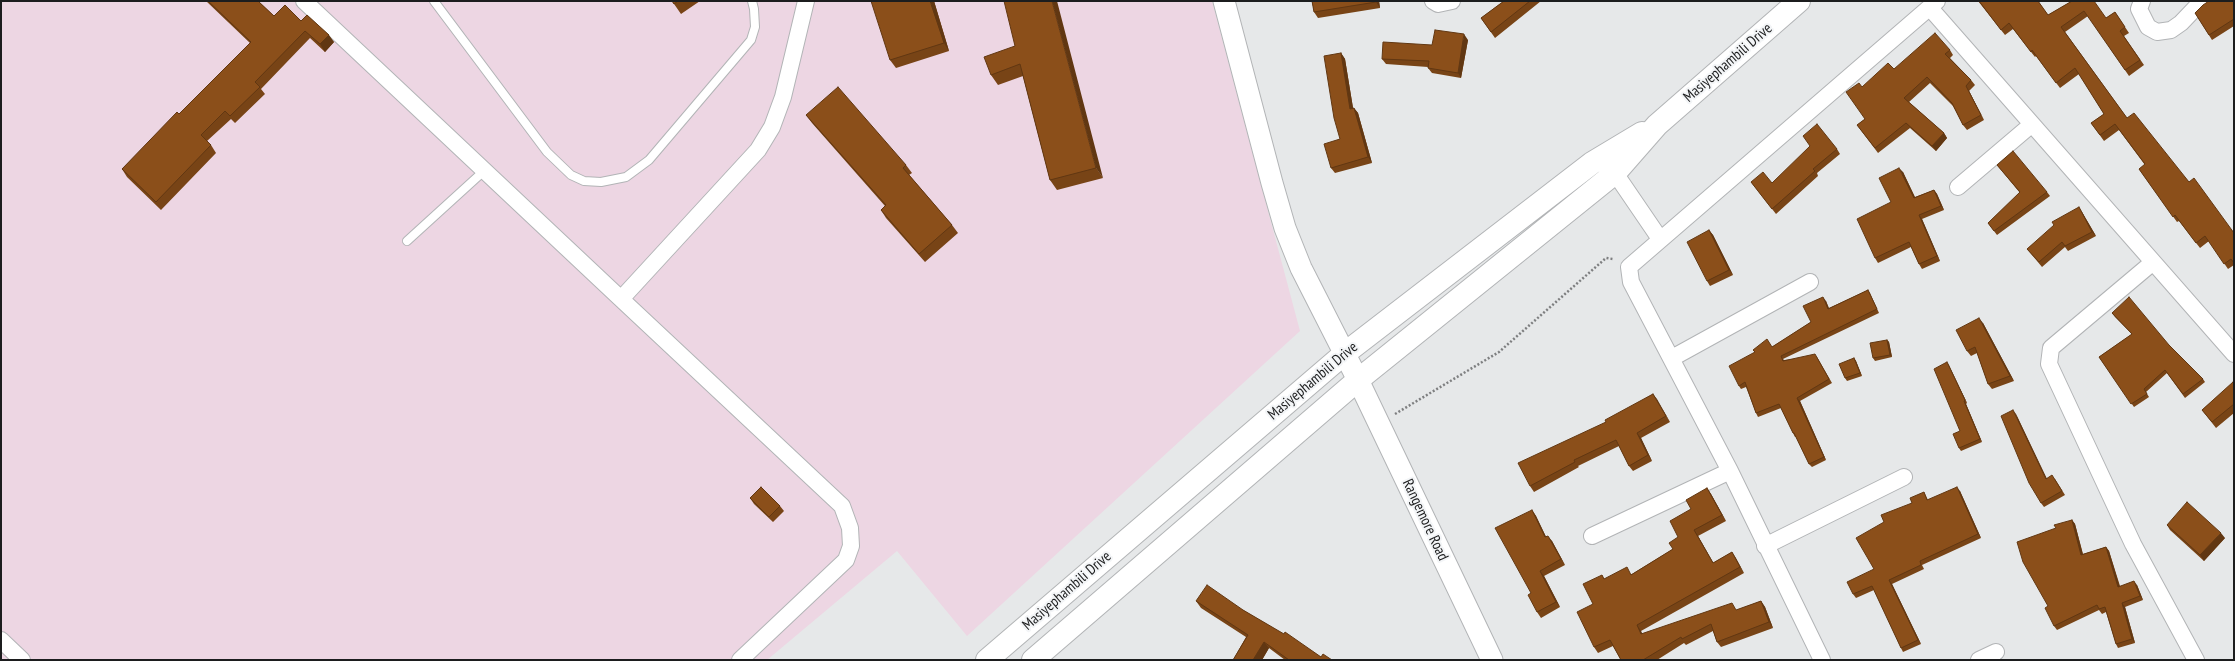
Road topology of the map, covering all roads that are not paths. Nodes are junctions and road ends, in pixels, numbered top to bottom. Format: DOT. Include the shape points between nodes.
graph roads {
  1 [pos="304,1"];
  2 [pos="434,1"];
  3 [pos="752,1"];
  4 [pos="806,1"];
  5 [pos="1224,1"];
  6 [pos="1433,1"];
  7 [pos="1452,1"];
  8 [pos="1799,1"];
  9 [pos="2142,1"];
  10 [pos="2202,1"];
  11 [pos="1933,4"];
  12 [pos="1657,125"];
  13 [pos="2031,125"];
  14 [pos="484,170"];
  15 [pos="1616,173"];
  16 [pos="1958,187"];
  17 [pos="1660,239"];
  18 [pos="407,241"];
  19 [pos="2152,263"];
  20 [pos="1810,282"];
  21 [pos="621,299"];
  22 [pos="1344,354"];
  23 [pos="2234,354"];
  24 [pos="1672,358"];
  25 [pos="1358,380"];
  26 [pos="1730,471"];
  27 [pos="1904,476"];
  28 [pos="1592,536"];
  29 [pos="1766,546"];
  30 [pos="1,640"];
  31 [pos="1996,652"];
  32 [pos="1818,659"];
  33 [pos="22,660"];
  34 [pos="740,660"];
  35 [pos="987,660"];
  36 [pos="1033,660"];
  37 [pos="1492,660"];
  38 [pos="1979,660"];
  39 [pos="2196,660"];
  1 -- 14 [label="street"];
  2 -- 3 [label="lane" via="547,152 571,174 584,181 601,182 626,177 649,160 751,40 755,27"];
  4 -- 21 [label="street" via="783,96 772,127 758,150"];
  5 -- 22 [label="street, Rangemore Road" via="1285,228 1301,268"];
  6 -- 7 [label="street" via="1438,4"];
  8 -- 12 [label="main road, Masiyephambili Drive"];
  9 -- 10 [label="street" via="2139,9 2148,27 2157,32 2171,30"];
  11 -- 13 [label="street"];
  11 -- 17 [label="street"];
  12 -- 15 [label="main road, Masiyephambili Drive"];
  12 -- 22 [label="main road, Masiyephambili Drive" via="1592,162"];
  13 -- 16 [label="street"];
  13 -- 19 [label="street"];
  14 -- 18 [label="lane"];
  14 -- 21 [label="street"];
  15 -- 17 [label="street"];
  15 -- 25 [label="main road, Masiyephambili Drive"];
  17 -- 24 [label="street" via="1629,267 1631,282"];
  19 -- 23 [label="street"];
  19 -- 39 [label="street" via="2051,348 2049,364 2133,544"];
  20 -- 24 [label="street"];
  21 -- 34 [label="street" via="842,506 850,528 851,546 846,560"];
  22 -- 25 [label="street, Rangemore Road"];
  22 -- 35 [label="main road, Masiyephambili Drive"];
  24 -- 26 [label="street"];
  25 -- 36 [label="main road, Masiyephambili Drive"];
  25 -- 37 [label="street, Rangemore Road"];
  26 -- 28 [label="street"];
  26 -- 29 [label="street"];
  27 -- 29 [label="street"];
  29 -- 32 [label="street"];
  30 -- 33 [label="street"];
  31 -- 38 [label="street"];
}
